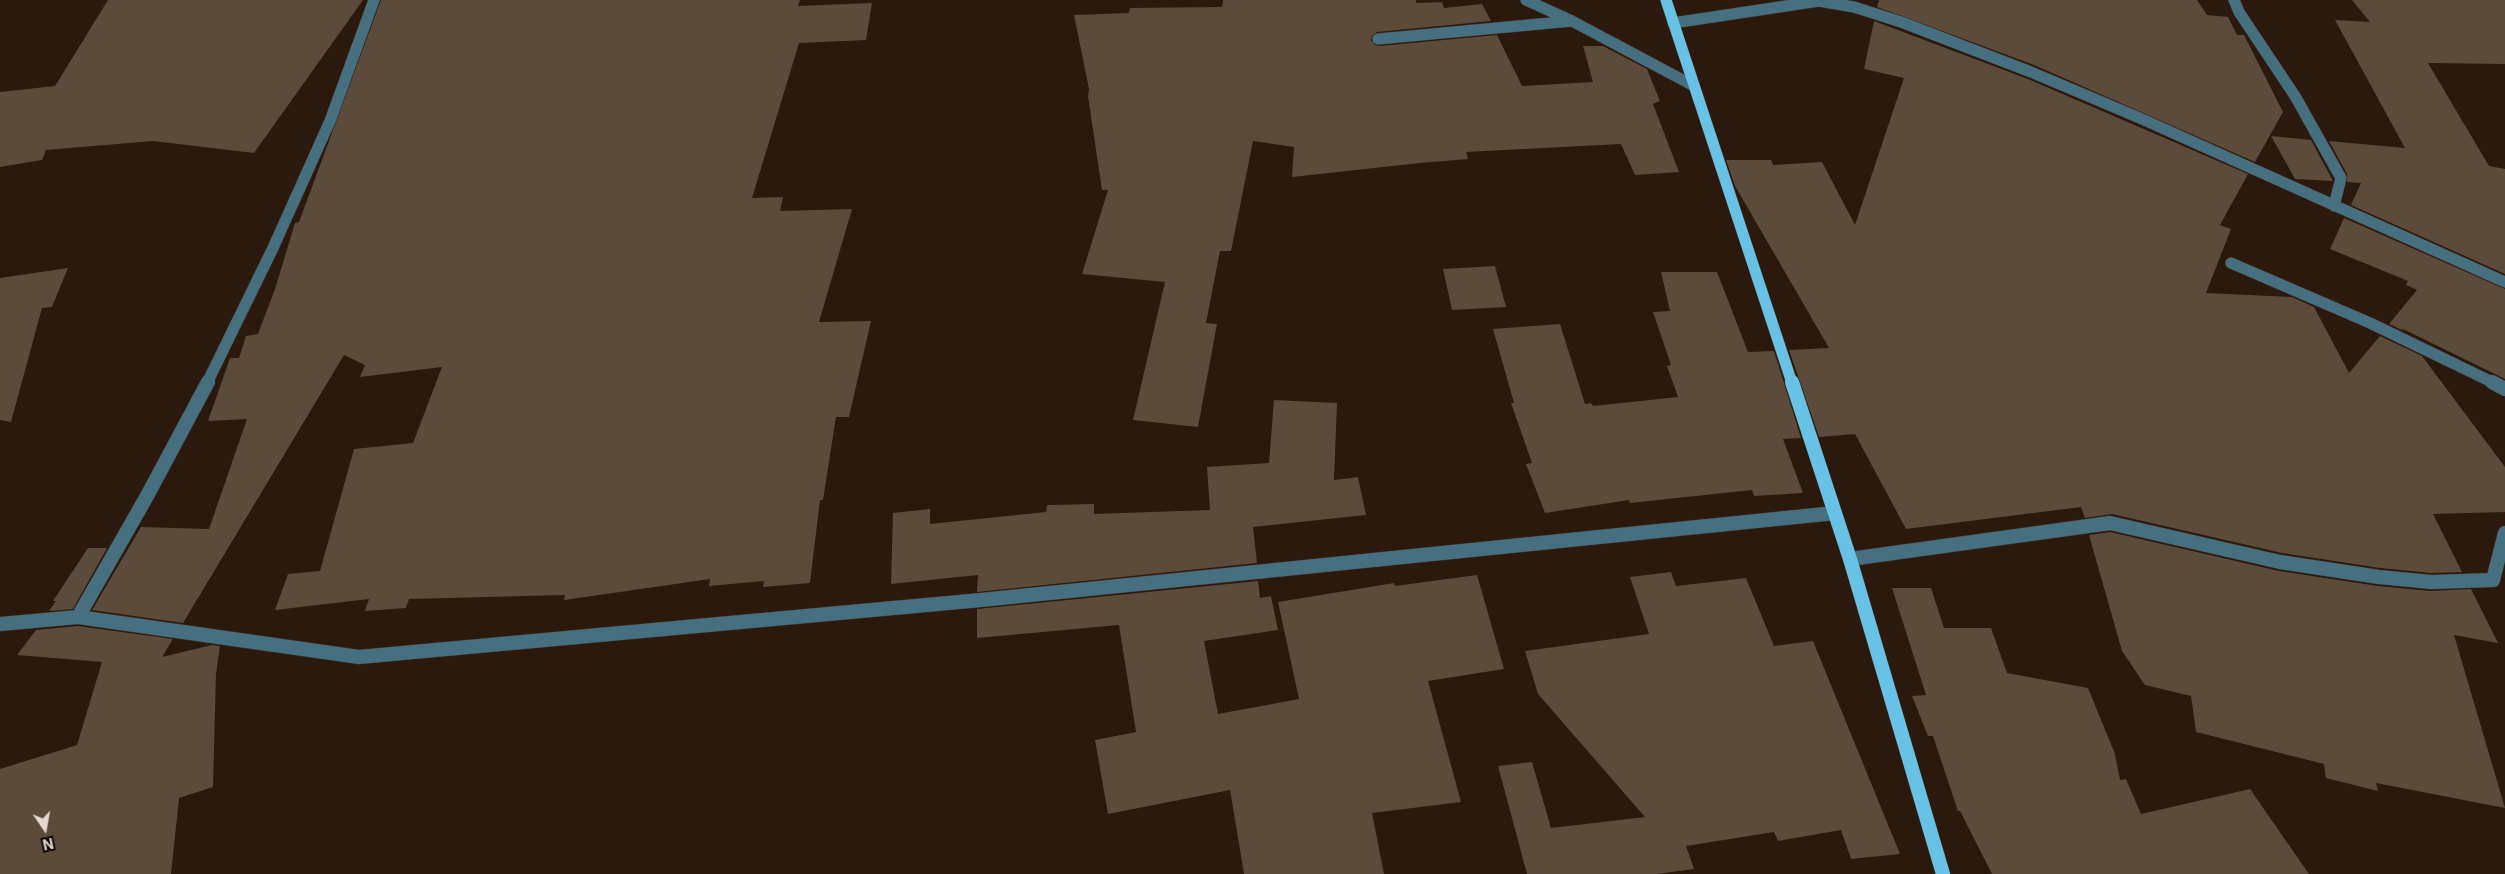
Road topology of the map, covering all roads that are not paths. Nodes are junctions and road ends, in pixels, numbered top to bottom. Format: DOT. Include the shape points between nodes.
graph roads {
  1 [pos="374,0"];
  2 [pos="1526,0"];
  3 [pos="1666,0"];
  4 [pos="2234,0"];
  5 [pos="1572,21"];
  6 [pos="1673,23"];
  7 [pos="1378,39"];
  8 [pos="1694,86"];
  9 [pos="2334,206"];
  10 [pos="2231,262"];
  11 [pos="2505,282"];
  12 [pos="2505,389"];
  13 [pos="1835,513"];
  14 [pos="2505,533"];
  15 [pos="1850,559"];
  16 [pos="78,617"];
  17 [pos="0,624"];
  18 [pos="1943,874"];
  1 -- 16 [label="street" via="330,120 256,285 131,528"];
  2 -- 5 [label="street"];
  3 -- 6 [label="main road"];
  4 -- 9 [label="street" via="2295,96 2341,178"];
  5 -- 7 [label="street"];
  5 -- 8 [label="street"];
  6 -- 8 [label="main road"];
  6 -- 9 [label="street" via="1820,1 1854,7 2039,76"];
  8 -- 13 [label="main road"];
  9 -- 11 [label="street"];
  10 -- 12 [label="street" via="2419,345"];
  13 -- 15 [label="main road"];
  13 -- 16 [label="street" via="981,600 359,658"];
  14 -- 15 [label="street" via="2493,580 2431,582 2379,577 2280,562 2110,523"];
  15 -- 18 [label="main road"];
  16 -- 17 [label="street"];
}
